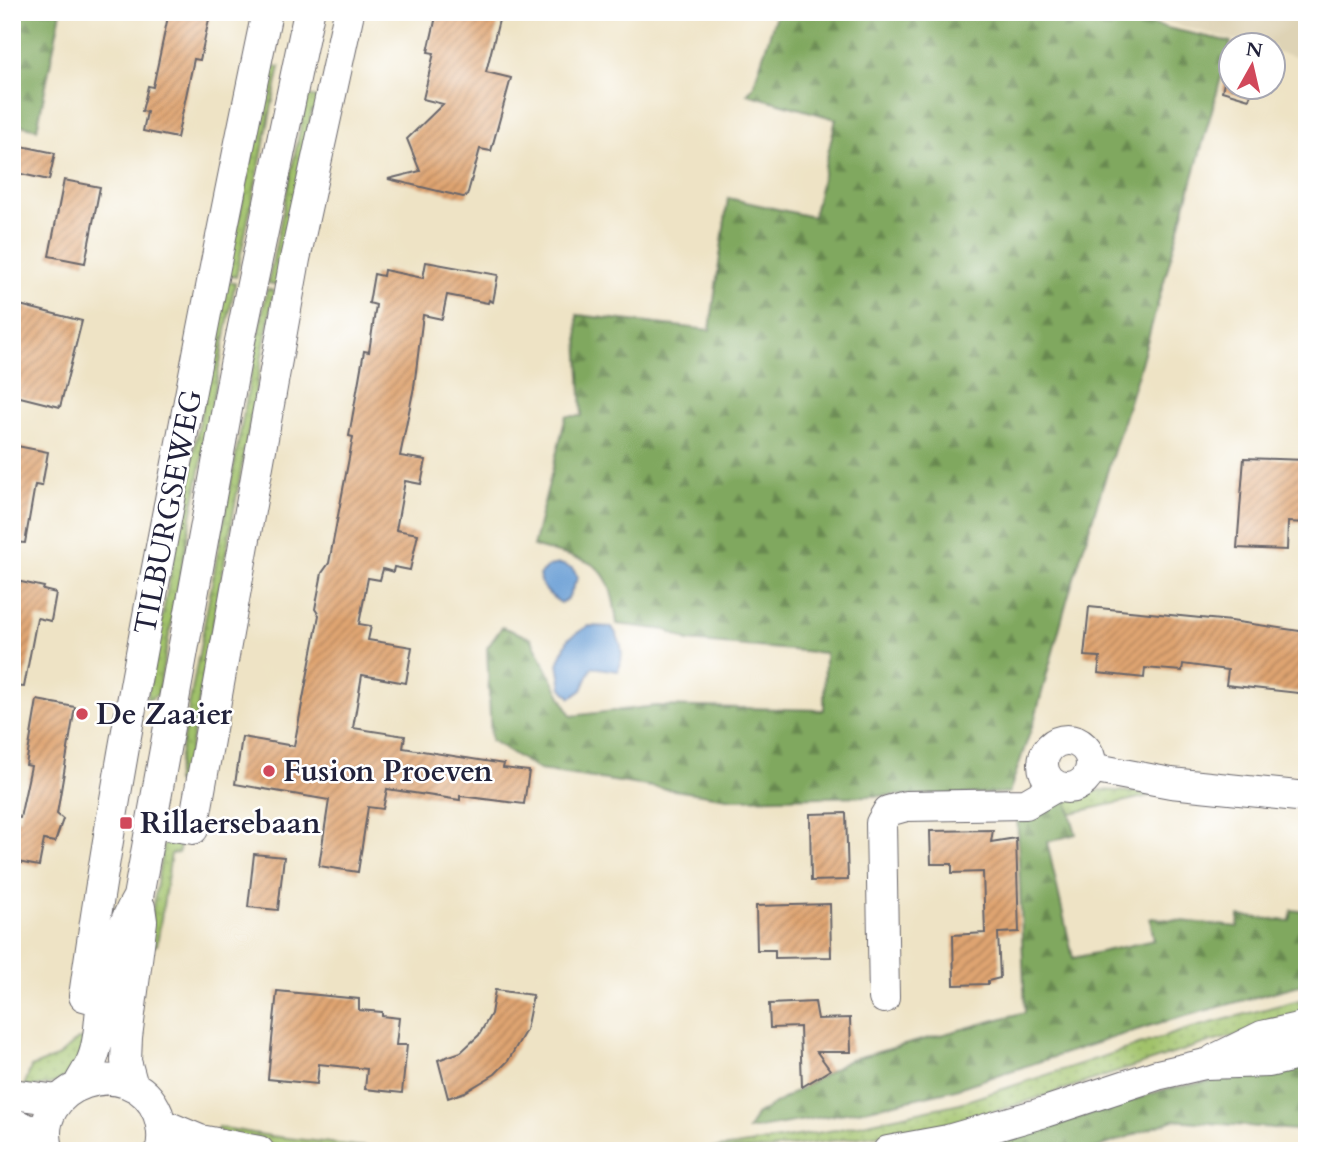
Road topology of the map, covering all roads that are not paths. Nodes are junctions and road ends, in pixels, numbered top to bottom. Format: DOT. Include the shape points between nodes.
graph roads {
  1 [pos="267,12"];
  2 [pos="309,12"];
  3 [pos="349,12"];
  4 [pos="1091,768"];
  5 [pos="1057,786"];
  6 [pos="1307,797"];
  7 [pos="152,822"];
  8 [pos="138,897"];
  9 [pos="93,998"];
  10 [pos="884,998"];
  11 [pos="1307,1026"];
  12 [pos="1307,1054"];
  13 [pos="1205,1064"];
  14 [pos="132,1086"];
  15 [pos="69,1092"];
  16 [pos="12,1094"];
  17 [pos="12,1123"];
  18 [pos="161,1138"];
  19 [pos="48,1148"];
  20 [pos="259,1151"];
  21 [pos="888,1151"];
  1 -- 9 [label="street, TILBURGSEWEG" via="102,870"];
  2 -- 7 [label="street, TILBURGSEWEG" via="237,354"];
  3 -- 7 [label="street" via="295,259 192,829"];
  4 -- 5 [label="street" via="1078,785"];
  4 -- 5 [label="street" via="1090,757 1078,743 1059,742 1044,757 1043,768"];
  4 -- 6 [label="street" via="1171,783"];
  5 -- 10 [label="street" via="1026,804 906,806 888,811 881,823"];
  7 -- 8 [label="street, TILBURGSEWEG"];
  8 -- 9 [label="street, TILBURGSEWEG"];
  8 -- 14 [label="street, TILBURGSEWEG" via="142,921 126,1061"];
  9 -- 15 [label="street, TILBURGSEWEG" via="99,1034 92,1059"];
  11 -- 13 [label="street" via="1262,1036"];
  12 -- 13 [label="street" via="1269,1062"];
  13 -- 21 [label="street" via="1157,1074 948,1140"];
  14 -- 15 [label="street" via="92,1079"];
  14 -- 18 [label="street" via="154,1105"];
  15 -- 16 [label="street"];
  15 -- 19 [label="street, TILBURGSEWEG" via="48,1121"];
  17 -- 19 [label="street" via="30,1130"];
  18 -- 20 [label="street"];
}
